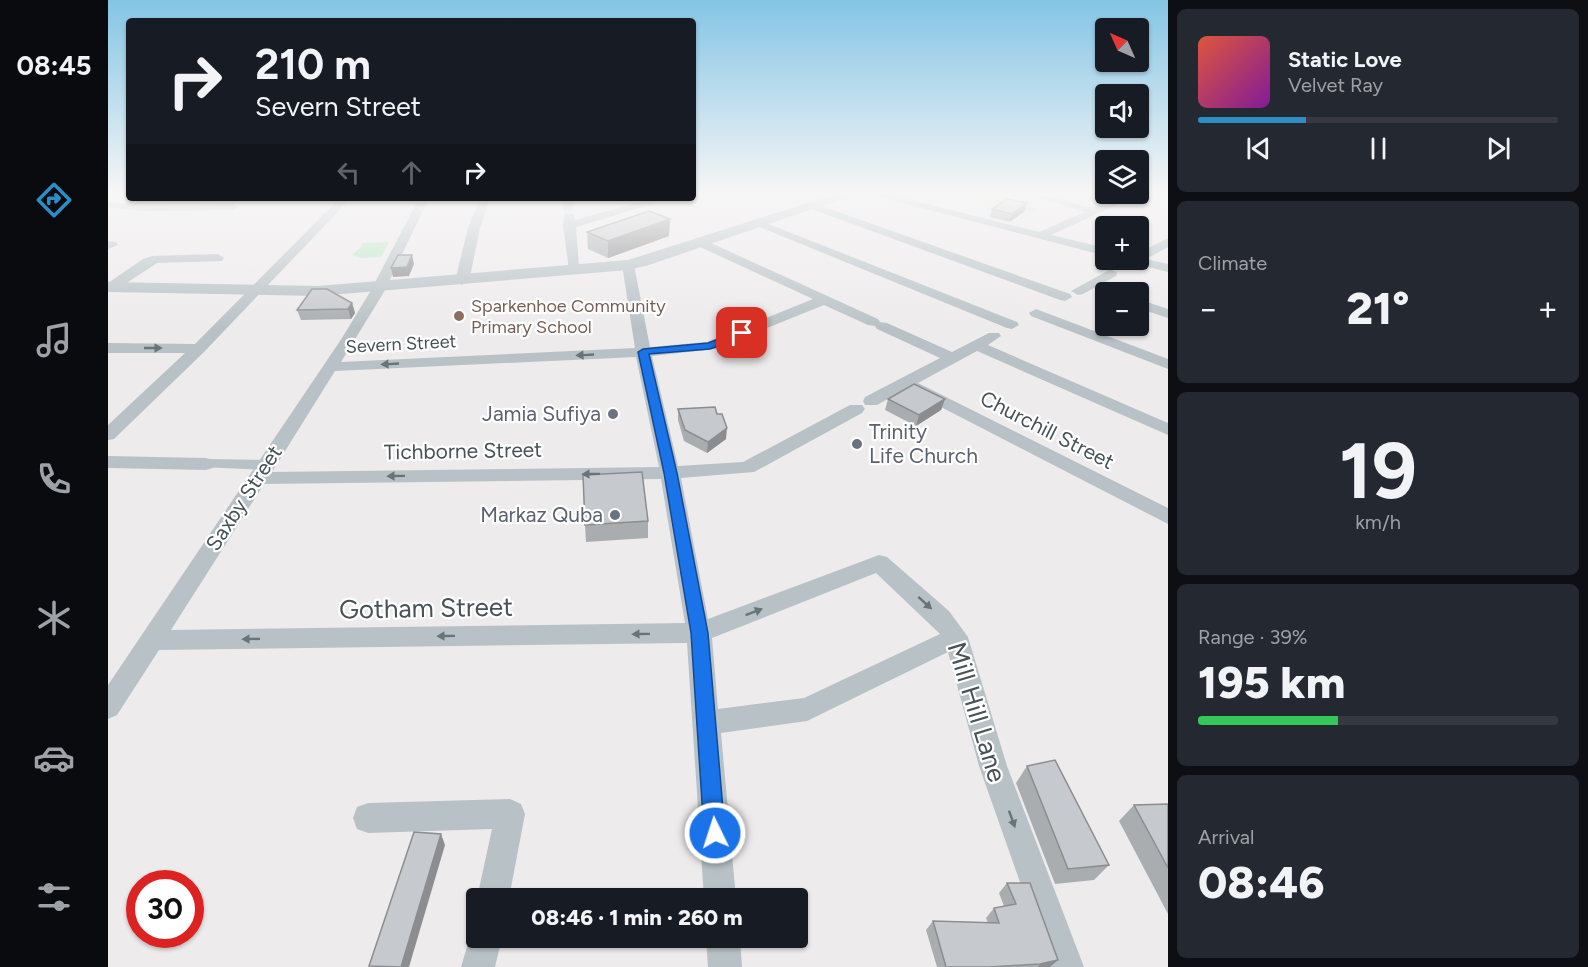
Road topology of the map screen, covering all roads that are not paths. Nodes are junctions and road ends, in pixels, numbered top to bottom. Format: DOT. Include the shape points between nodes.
graph roads {
  1 [pos="307,237"];
  2 [pos="404,237"];
  3 [pos="472,237"];
  4 [pos="571,237"];
  5 [pos="720,237"];
  6 [pos="804,237"];
  7 [pos="881,237"];
  8 [pos="1049,237"];
  9 [pos="1168,242"];
  10 [pos="702,243"];
  11 [pos="1095,249"];
  12 [pos="1149,253"];
  13 [pos="218,258"];
  14 [pos="1149,262"];
  15 [pos="628,265"];
  16 [pos="573,267"];
  17 [pos="1168,268"];
  18 [pos="1112,273"];
  19 [pos="462,280"];
  20 [pos="110,287"];
  21 [pos="378,287"];
  22 [pos="254,291"];
  23 [pos="1095,295"];
  24 [pos="824,300"];
  25 [pos="1149,307"];
  26 [pos="1041,310"];
  27 [pos="1168,314"];
  28 [pos="976,345"];
  29 [pos="108,348"];
  30 [pos="199,349"];
  31 [pos="643,352"];
  32 [pos="952,358"];
  33 [pos="1168,364"];
  34 [pos="330,367"];
  35 [pos="906,383"];
  36 [pos="1168,430"];
  37 [pos="108,435"];
  38 [pos="108,462"];
  39 [pos="206,464"];
  40 [pos="261,471"];
  41 [pos="670,473"];
  42 [pos="1168,517"];
  43 [pos="699,633"];
  44 [pos="956,637"];
  45 [pos="154,640"];
  46 [pos="108,708"];
  47 [pos="706,723"];
  48 [pos="368,818"];
  49 [pos="495,888"];
  50 [pos="719,888"];
  51 [pos="482,948"];
  52 [pos="724,948"];
  53 [pos="478,967"];
  54 [pos="725,967"];
  55 [pos="1067,967"];
  1 -- 22 [label="street"];
  2 -- 21 [label="street, Saxby Street"];
  3 -- 19 [label="street"];
  4 -- 16 [label="street"];
  5 -- 10 [label="street"];
  6 -- 26 [label="street"];
  7 -- 26 [label="street"];
  8 -- 11 [label="street"];
  9 -- 12 [label="street"];
  10 -- 15 [label="street"];
  10 -- 24 [label="street"];
  13 -- 20 [label="street" via="156,259"];
  14 -- 17 [label="street"];
  15 -- 19 [label="street"];
  15 -- 31 [label="street"];
  18 -- 26 [label="street, Tichborne Street"];
  19 -- 21 [label="street"];
  20 -- 22 [label="street"];
  21 -- 22 [label="street"];
  21 -- 34 [label="street, Saxby Street"];
  22 -- 30 [label="street"];
  23 -- 26 [label="street"];
  24 -- 31 [label="street, Severn Street" via="710,346"];
  24 -- 32 [label="street"];
  25 -- 27 [label="street"];
  26 -- 28 [label="street, Tichborne Street"];
  26 -- 33 [label="street"];
  28 -- 32 [label="street, Tichborne Street"];
  28 -- 36 [label="street"];
  29 -- 30 [label="street, one-way"];
  30 -- 37 [label="street"];
  31 -- 34 [label="street, Severn Street, one-way"];
  31 -- 41 [label="street"];
  32 -- 35 [label="street, Tichborne Street"];
  34 -- 40 [label="street, Saxby Street"];
  35 -- 41 [label="street, Tichborne Street" via="747,468"];
  35 -- 42 [label="street, Churchill Street"];
  38 -- 39 [label="street"];
  39 -- 40 [label="street"];
  41 -- 40 [label="street, Tichborne Street, one-way"];
  40 -- 45 [label="street, Saxby Street"];
  41 -- 43 [label="street"];
  43 -- 44 [label="street, Mill Hill Lane, one-way" via="879,563 941,618"];
  43 -- 45 [label="street, Gotham Street, one-way"];
  43 -- 47 [label="street"];
  44 -- 47 [label="street" via="807,709"];
  44 -- 55 [label="street, Mill Hill Lane, one-way" via="993,766"];
  45 -- 46 [label="street, Saxby Street"];
  47 -- 50 [label="street"];
  48 -- 49 [label="street" via="510,814"];
  51 -- 53 [label="street"];
  52 -- 54 [label="street"];
}
